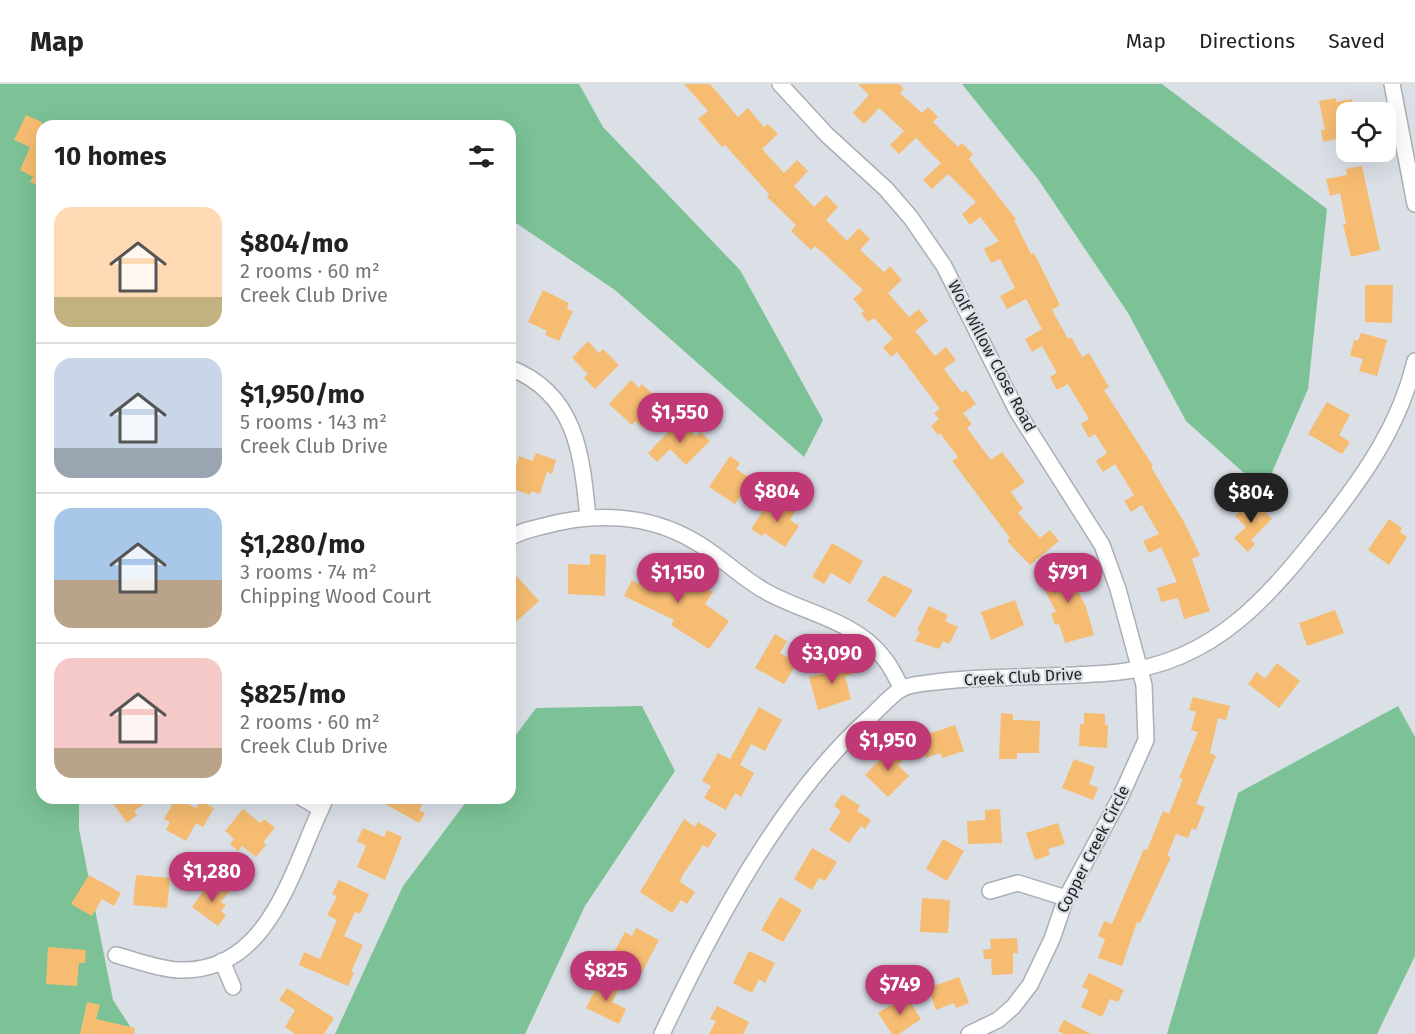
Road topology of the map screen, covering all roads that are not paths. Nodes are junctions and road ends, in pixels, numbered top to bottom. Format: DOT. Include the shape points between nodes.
graph roads {
  1 [pos="780,84"];
  2 [pos="1392,84"];
  3 [pos="1415,204"];
  4 [pos="1415,361"];
  5 [pos="516,372"];
  6 [pos="588,518"];
  7 [pos="516,534"];
  8 [pos="1138,669"];
  9 [pos="902,688"];
  10 [pos="323,804"];
  11 [pos="990,891"];
  12 [pos="1066,898"];
  13 [pos="116,955"];
  14 [pos="222,961"];
  15 [pos="233,987"];
  16 [pos="662,1034"];
  17 [pos="969,1034"];
  1 -- 8 [label="street, Wolf Willow Close Road" via="827,135 886,189 944,266 1017,411 1102,545 1118,589"];
  2 -- 3 [label="street"];
  4 -- 8 [label="street, Creek Club Drive" via="1398,414 1372,463 1274,589 1218,637 1189,652"];
  5 -- 6 [label="street" via="548,393 574,431 584,471"];
  6 -- 7 [label="street"];
  6 -- 9 [label="street" via="637,519 694,541 762,590 844,625 860,636 883,656"];
  8 -- 9 [label="street, Creek Club Drive" via="952,680"];
  8 -- 12 [label="street, Copper Creek Circle" via="1144,685 1146,740 1120,798"];
  9 -- 16 [label="street" via="825,760 792,804 695,966"];
  10 -- 14 [label="street" via="288,888 258,936"];
  11 -- 12 [label="street" via="1018,883"];
  12 -- 17 [label="street, Copper Creek Circle" via="1030,985 998,1020"];
  13 -- 14 [label="street" via="177,970"];
  14 -- 15 [label="street"];
}
